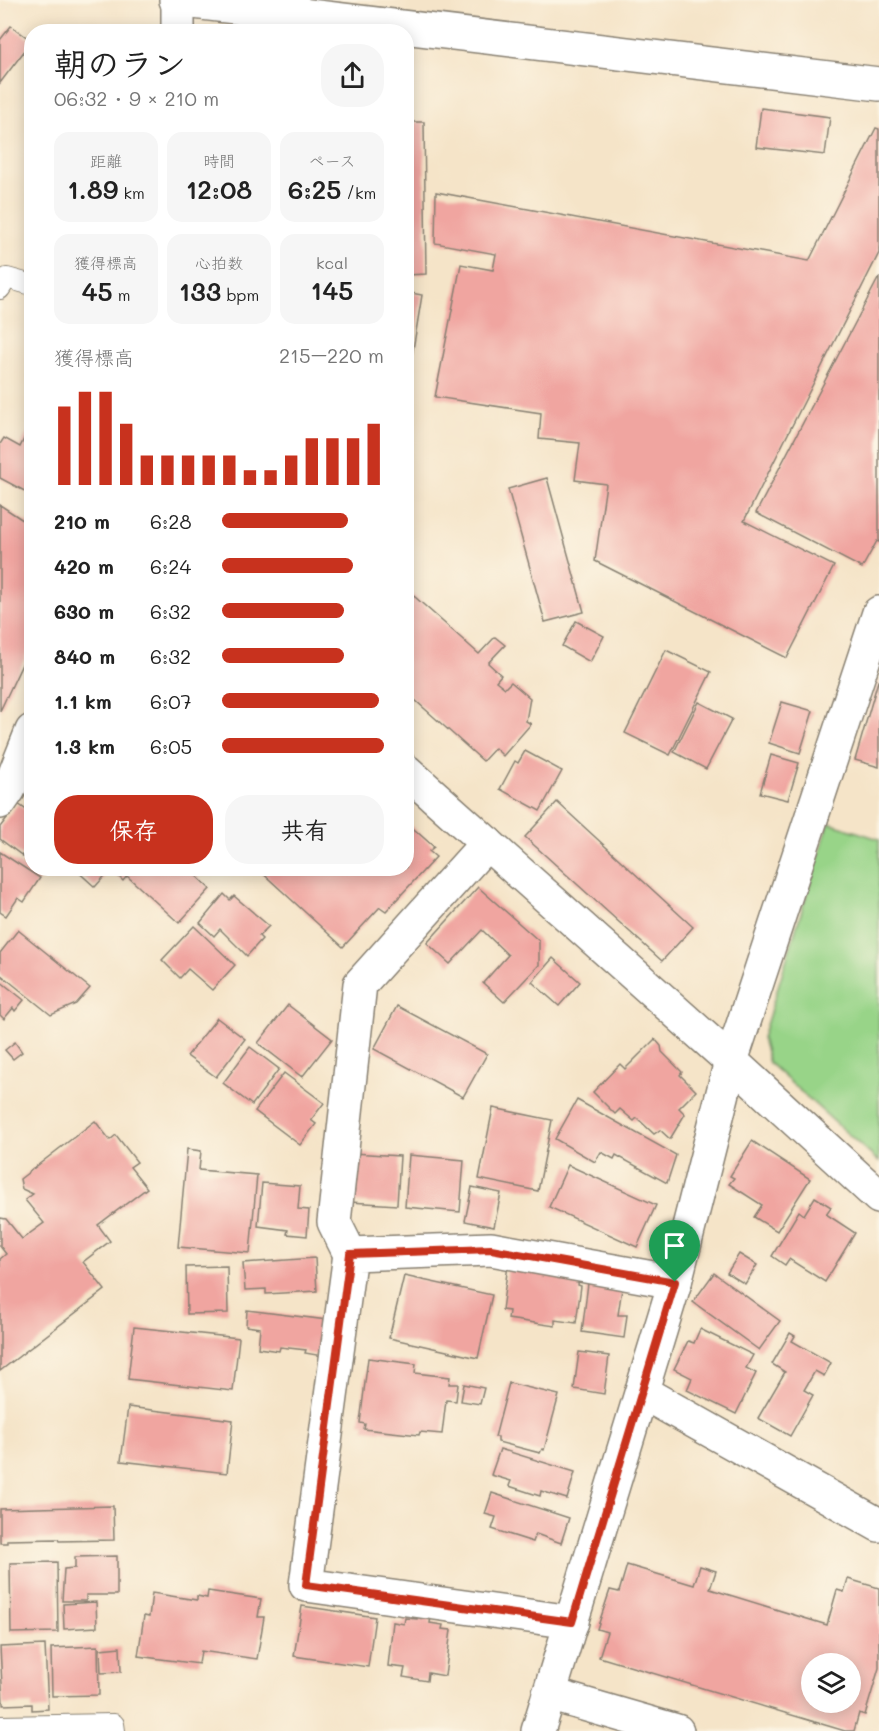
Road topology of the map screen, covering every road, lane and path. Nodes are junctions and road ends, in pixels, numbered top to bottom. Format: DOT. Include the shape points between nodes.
graph roads {
  1 [pos="177,0"];
  2 [pos="178,24"];
  3 [pos="378,24"];
  4 [pos="414,28"];
  5 [pos="879,84"];
  6 [pos="24,283"];
  7 [pos="0,289"];
  8 [pos="879,613"];
  9 [pos="24,751"];
  10 [pos="414,778"];
  11 [pos="0,802"];
  12 [pos="487,843"];
  13 [pos="731,1061"];
  14 [pos="879,1197"];
  15 [pos="350,1254"];
  16 [pos="675,1282"];
  17 [pos="642,1392"];
  18 [pos="879,1525"];
  19 [pos="572,1622"];
  20 [pos="549,1694"];
  21 [pos="0,1726"];
  22 [pos="115,1731"];
  23 [pos="538,1731"];
  24 [pos="677,1731"];
  1 -- 2 [label="street"];
  1 -- 3 [label="street"];
  4 -- 5 [label="street"];
  6 -- 7 [label="lane" via="7,278"];
  8 -- 13 [label="street"];
  9 -- 11 [label="street"];
  10 -- 12 [label="street"];
  12 -- 13 [label="street"];
  12 -- 15 [label="street" via="360,984 334,1222"];
  13 -- 14 [label="street"];
  13 -- 16 [label="street"];
  15 -- 16 [label="street" via="491,1249"];
  15 -- 19 [label="street" via="306,1585"];
  16 -- 17 [label="street"];
  17 -- 18 [label="street"];
  17 -- 19 [label="street"];
  19 -- 20 [label="street"];
  20 -- 23 [label="street"];
  20 -- 24 [label="street"];
  21 -- 22 [label="lane" via="114,1724"];
}
